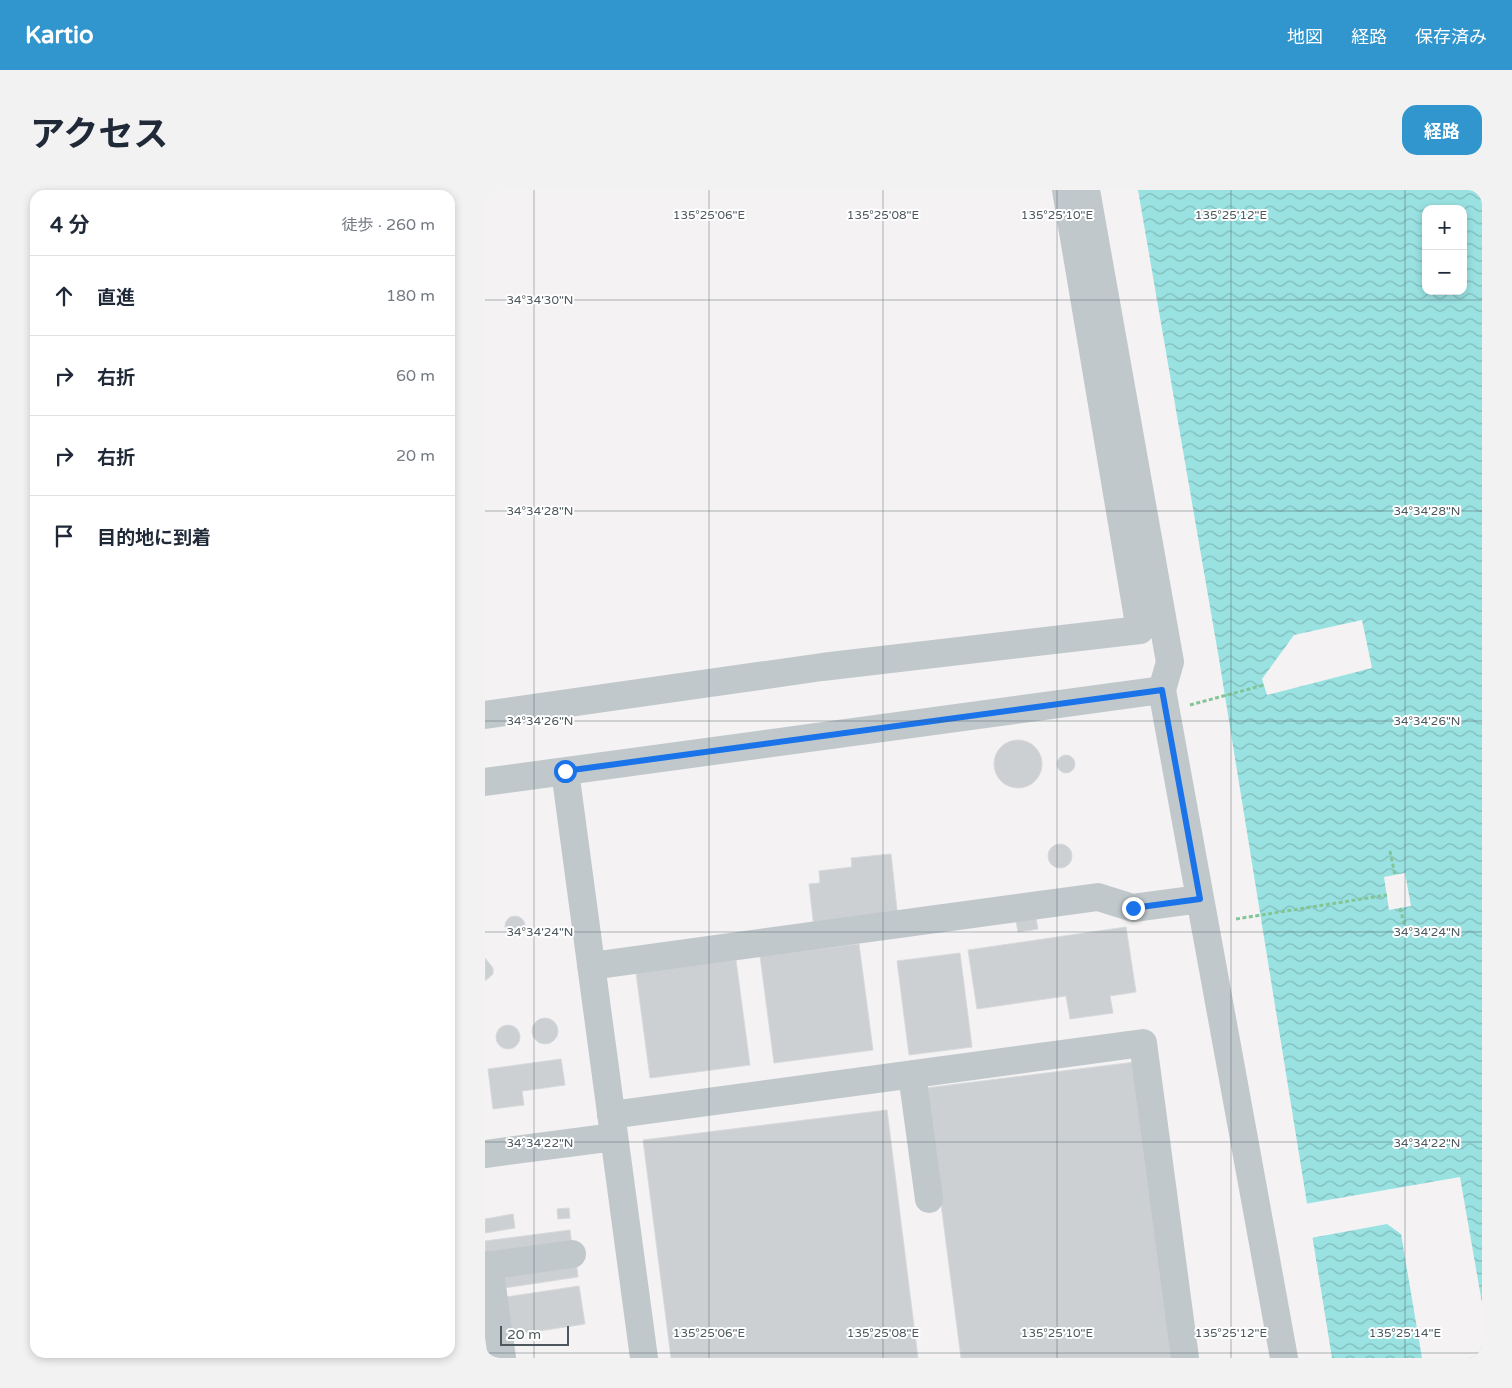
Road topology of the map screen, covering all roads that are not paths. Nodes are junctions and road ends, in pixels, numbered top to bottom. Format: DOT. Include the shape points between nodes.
graph roads {
  1 [pos="1066,190"];
  2 [pos="1085,190"];
  3 [pos="1162,690"];
  4 [pos="485,715"];
  5 [pos="565,771"];
  6 [pos="485,782"];
  7 [pos="1200,899"];
  8 [pos="591,966"];
  9 [pos="912,1074"];
  10 [pos="613,1126"];
  11 [pos="485,1154"];
  12 [pos="929,1199"];
  13 [pos="572,1254"];
  14 [pos="487,1266"];
  15 [pos="502,1358"];
  16 [pos="644,1358"];
  17 [pos="1185,1358"];
  18 [pos="1284,1358"];
  1 -- 4 [label="lane" via="1140,630 822,666"];
  2 -- 3 [label="lane" via="1170,662"];
  3 -- 5 [label="lane"];
  3 -- 7 [label="lane"];
  5 -- 6 [label="lane"];
  5 -- 8 [label="lane"];
  7 -- 8 [label="lane" via="1133,908 1098,897"];
  7 -- 18 [label="lane"];
  8 -- 10 [label="lane"];
  9 -- 10 [label="lane"];
  9 -- 12 [label="lane"];
  9 -- 17 [label="lane" via="1143,1043"];
  10 -- 11 [label="lane"];
  10 -- 16 [label="lane"];
  13 -- 14 [label="lane"];
  14 -- 15 [label="lane"];
}
